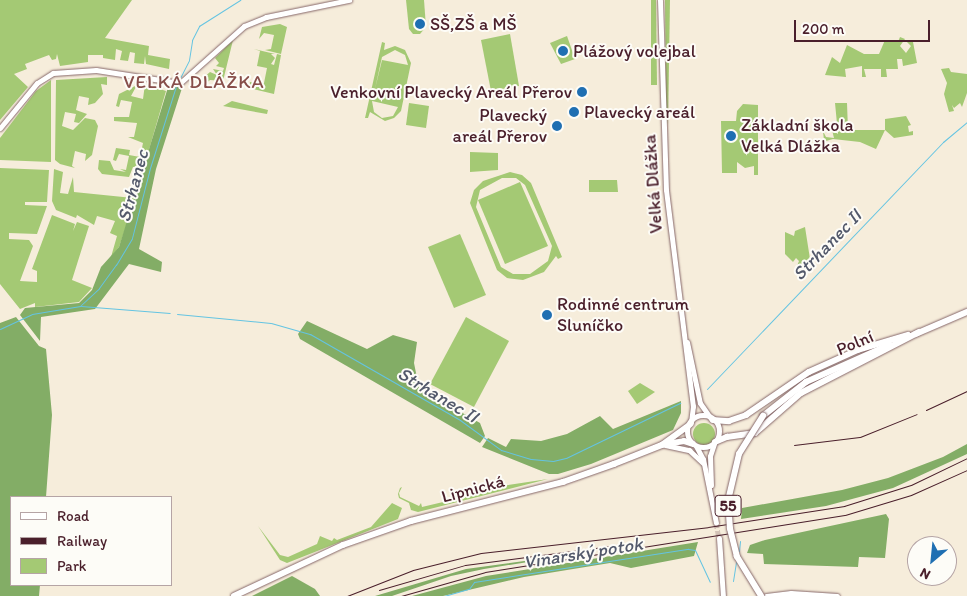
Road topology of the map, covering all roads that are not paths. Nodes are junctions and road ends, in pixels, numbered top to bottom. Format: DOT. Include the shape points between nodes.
graph roads {
  1 [pos="349,0"];
  2 [pos="660,0"];
  3 [pos="0,128"];
  4 [pos="967,312"];
  5 [pos="919,332"];
  6 [pos="684,334"];
  7 [pos="712,419"];
  8 [pos="690,424"];
  9 [pos="715,443"];
  10 [pos="662,445"];
  11 [pos="695,445"];
  12 [pos="704,464"];
  13 [pos="711,494"];
  14 [pos="716,523"];
  15 [pos="719,538"];
  16 [pos="234,596"];
  17 [pos="723,596"];
  18 [pos="761,596"];
  19 [pos="766,596"];
  20 [pos="836,596"];
  1 -- 3 [label="street" via="266,17 244,26 180,83 96,70 53,73 37,83"];
  2 -- 6 [label="street, Velká Dlážka" via="663,140 669,224"];
  4 -- 5 [label="main road, Polní / 55"];
  5 -- 7 [label="main road" via="858,350 815,369 740,417 725,421"];
  5 -- 9 [label="main road" via="800,393 755,433 727,437"];
  5 -- 18 [label="main road, Polní / 55, bridge" via="790,391 763,416 739,454 728,501 730,529 737,557"];
  6 -- 7 [label="street, Velká Dlážka" via="700,403"];
  6 -- 8 [label="street, Velká Dlážka" via="694,411"];
  7 -- 8 [label="main road" via="699,417"];
  7 -- 9 [label="main road" via="719,431"];
  8 -- 10 [label="main road, Lipnická"];
  8 -- 11 [label="main road" via="688,435"];
  9 -- 11 [label="main road" via="705,448"];
  9 -- 13 [label="street" via="710,456"];
  10 -- 11 [label="main road, Lipnická" via="684,441"];
  10 -- 12 [label="street" via="689,450"];
  10 -- 16 [label="main road, Lipnická" via="574,478 411,521 293,567"];
  11 -- 12 [label="street"];
  12 -- 13 [label="street"];
  13 -- 14 [label="street"];
  15 -- 17 [label="street"];
  19 -- 20 [label="street" via="791,593"];
}
